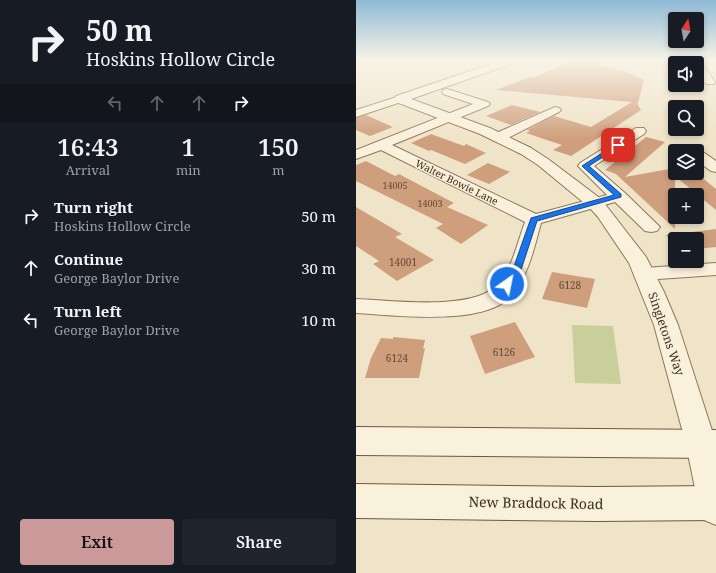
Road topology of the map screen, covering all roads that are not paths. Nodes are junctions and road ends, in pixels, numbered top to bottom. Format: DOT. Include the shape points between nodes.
graph roads {
  1 [pos="436,87"];
  2 [pos="447,92"];
  3 [pos="400,99"];
  4 [pos="555,110"];
  5 [pos="356,114"];
  6 [pos="451,118"];
  7 [pos="640,131"];
  8 [pos="499,137"];
  9 [pos="381,145"];
  10 [pos="356,155"];
  11 [pos="704,159"];
  12 [pos="716,168"];
  13 [pos="619,196"];
  14 [pos="595,203"];
  15 [pos="534,220"];
  16 [pos="651,227"];
  17 [pos="716,269"];
  18 [pos="644,274"];
  19 [pos="361,302"];
  20 [pos="356,441"];
  21 [pos="708,444"];
  22 [pos="356,501"];
  23 [pos="716,505"];
  1 -- 3 [label="street"];
  2 -- 6 [label="street" via="484,104"];
  3 -- 5 [label="street"];
  3 -- 6 [label="street, Singletons Way"];
  4 -- 8 [label="street"];
  6 -- 8 [label="street, Singletons Way"];
  6 -- 9 [label="street"];
  7 -- 13 [label="street" via="585,166"];
  8 -- 14 [label="street, Singletons Way" via="543,162"];
  9 -- 10 [label="street"];
  9 -- 15 [label="street, Walter Bowie Lane"];
  11 -- 12 [label="street"];
  13 -- 14 [label="street"];
  13 -- 16 [label="street"];
  14 -- 15 [label="street"];
  14 -- 18 [label="street, Singletons Way" via="628,246"];
  15 -- 19 [label="street" via="516,273 498,296 478,305 453,308 422,308"];
  17 -- 18 [label="street"];
  18 -- 21 [label="street, Singletons Way" via="666,325"];
  20 -- 21 [label="street"];
  21 -- 23 [label="street, Singletons Way"];
  22 -- 23 [label="street, New Braddock Road"];
}
